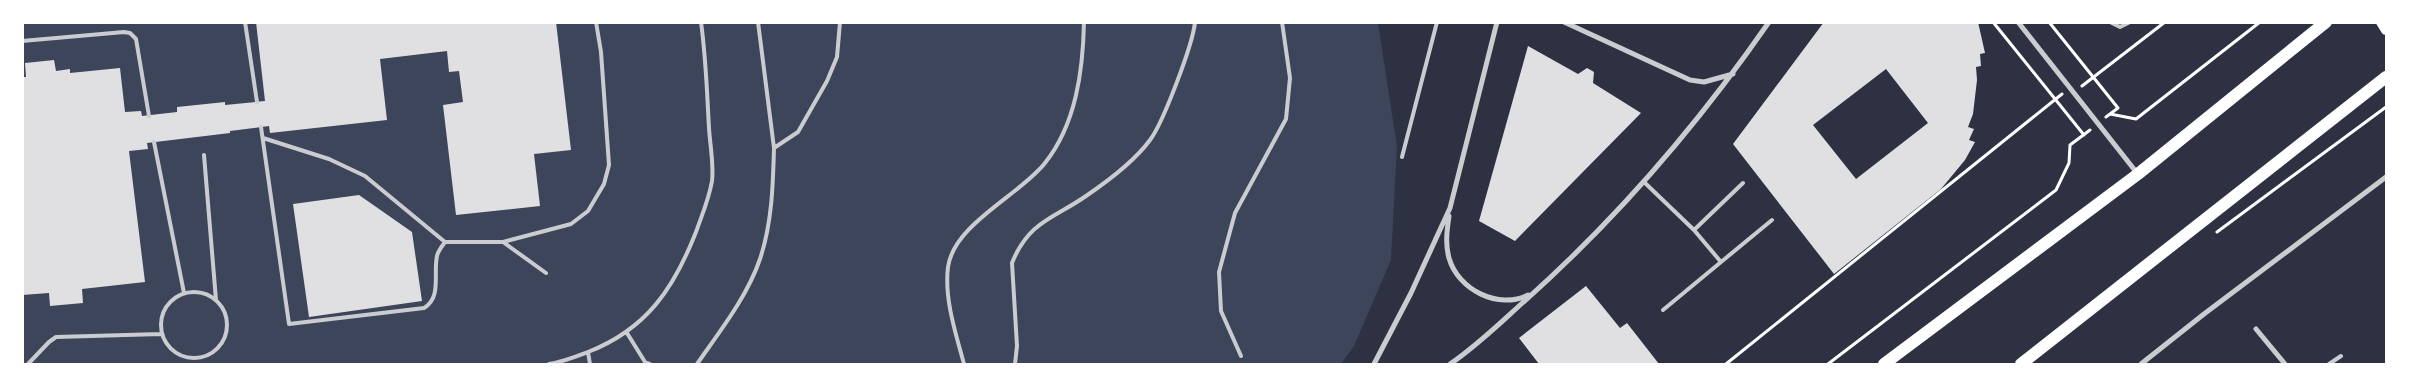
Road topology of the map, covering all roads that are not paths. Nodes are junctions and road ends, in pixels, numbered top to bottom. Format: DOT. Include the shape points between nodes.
graph roads {
  1 [pos="245,22"];
  2 [pos="596,22"];
  3 [pos="701,22"];
  4 [pos="758,22"];
  5 [pos="840,22"];
  6 [pos="1084,22"];
  7 [pos="1195,22"];
  8 [pos="1282,22"];
  9 [pos="1437,22"];
  10 [pos="1497,22"];
  11 [pos="1564,22"];
  12 [pos="1769,22"];
  13 [pos="2018,22"];
  14 [pos="2110,22"];
  15 [pos="2130,22"];
  16 [pos="2326,22"];
  17 [pos="2381,22"];
  18 [pos="2386,30"];
  19 [pos="22,42"];
  20 [pos="1734,74"];
  21 [pos="2386,77"];
  22 [pos="257,102"];
  23 [pos="149,116"];
  24 [pos="262,127"];
  25 [pos="263,138"];
  26 [pos="154,142"];
  27 [pos="774,148"];
  28 [pos="204,155"];
  29 [pos="1402,158"];
  30 [pos="2138,174"];
  31 [pos="2386,177"];
  32 [pos="1644,182"];
  33 [pos="1743,183"];
  34 [pos="1450,208"];
  35 [pos="1772,220"];
  36 [pos="1694,230"];
  37 [pos="445,242"];
  38 [pos="503,242"];
  39 [pos="1721,262"];
  40 [pos="546,273"];
  41 [pos="1536,291"];
  42 [pos="184,293"];
  43 [pos="216,300"];
  44 [pos="1663,310"];
  45 [pos="2256,329"];
  46 [pos="627,333"];
  47 [pos="161,334"];
  48 [pos="588,352"];
  49 [pos="1240,356"];
  50 [pos="2341,356"];
  51 [pos="205,357"];
  52 [pos="28,364"];
  53 [pos="208,364"];
  54 [pos="549,364"];
  55 [pos="590,364"];
  56 [pos="650,364"];
  57 [pos="697,364"];
  58 [pos="964,364"];
  59 [pos="1014,364"];
  60 [pos="1374,364"];
  61 [pos="1450,364"];
  62 [pos="1884,364"];
  63 [pos="2021,364"];
  64 [pos="2141,364"];
  65 [pos="2285,364"];
  66 [pos="2329,364"];
  1 -- 22 [label="lane"];
  2 -- 38 [label="lane" via="609,165 604,184 588,210 571,224"];
  3 -- 46 [label="lane" via="712,180 707,203 684,262 670,287"];
  4 -- 27 [label="lane"];
  5 -- 27 [label="lane" via="837,57 827,81 798,132"];
  6 -- 58 [label="lane" via="1076,101 1063,135 1044,164 964,234 954,249 948,267 950,305"];
  7 -- 59 [label="lane" via="1175,85 1150,140 1120,170 1086,196 1039,223 1017,251 1012,263 1017,346"];
  8 -- 49 [label="lane" via="1290,78 1286,119 1235,213 1220,272 1221,311"];
  9 -- 29 [label="lane"];
  10 -- 34 [label="street"];
  11 -- 20 [label="street" via="1690,80 1704,82"];
  12 -- 20 [label="street"];
  13 -- 30 [label="street"];
  14 -- 15 [label="lane" via="2120,27"];
  16 -- 30 [label="main road"];
  17 -- 18 [label="main road"];
  19 -- 23 [label="lane" via="130,34 136,39"];
  20 -- 32 [label="street"];
  21 -- 63 [label="main road"];
  24 -- 25 [label="lane"];
  25 -- 37 [label="lane" via="329,159 365,176"];
  25 -- 37 [label="lane" via="289,324 424,308 434,297 437,254"];
  26 -- 42 [label="lane"];
  27 -- 57 [label="lane" via="772,205 760,258 748,288"];
  28 -- 43 [label="lane"];
  30 -- 62 [label="main road"];
  31 -- 64 [label="street"];
  32 -- 36 [label="lane"];
  32 -- 41 [label="street"];
  33 -- 36 [label="lane"];
  34 -- 41 [label="street" via="1446,243 1458,276 1486,296 1503,300 1521,299"];
  34 -- 60 [label="street"];
  35 -- 39 [label="lane"];
  36 -- 39 [label="lane"];
  37 -- 38 [label="lane"];
  38 -- 40 [label="lane"];
  39 -- 44 [label="lane"];
  41 -- 61 [label="street"];
  42 -- 43 [label="lane" via="201,292"];
  42 -- 47 [label="lane" via="169,302 161,317"];
  43 -- 51 [label="lane" via="226,314 227,332 220,347"];
  45 -- 65 [label="street"];
  46 -- 48 [label="lane"];
  46 -- 56 [label="lane" via="645,362"];
  47 -- 51 [label="lane" via="171,350 187,358"];
  47 -- 52 [label="lane" via="56,337"];
  48 -- 54 [label="lane"];
  48 -- 55 [label="lane"];
  50 -- 66 [label="lane"];
  51 -- 53 [label="lane"];
}
